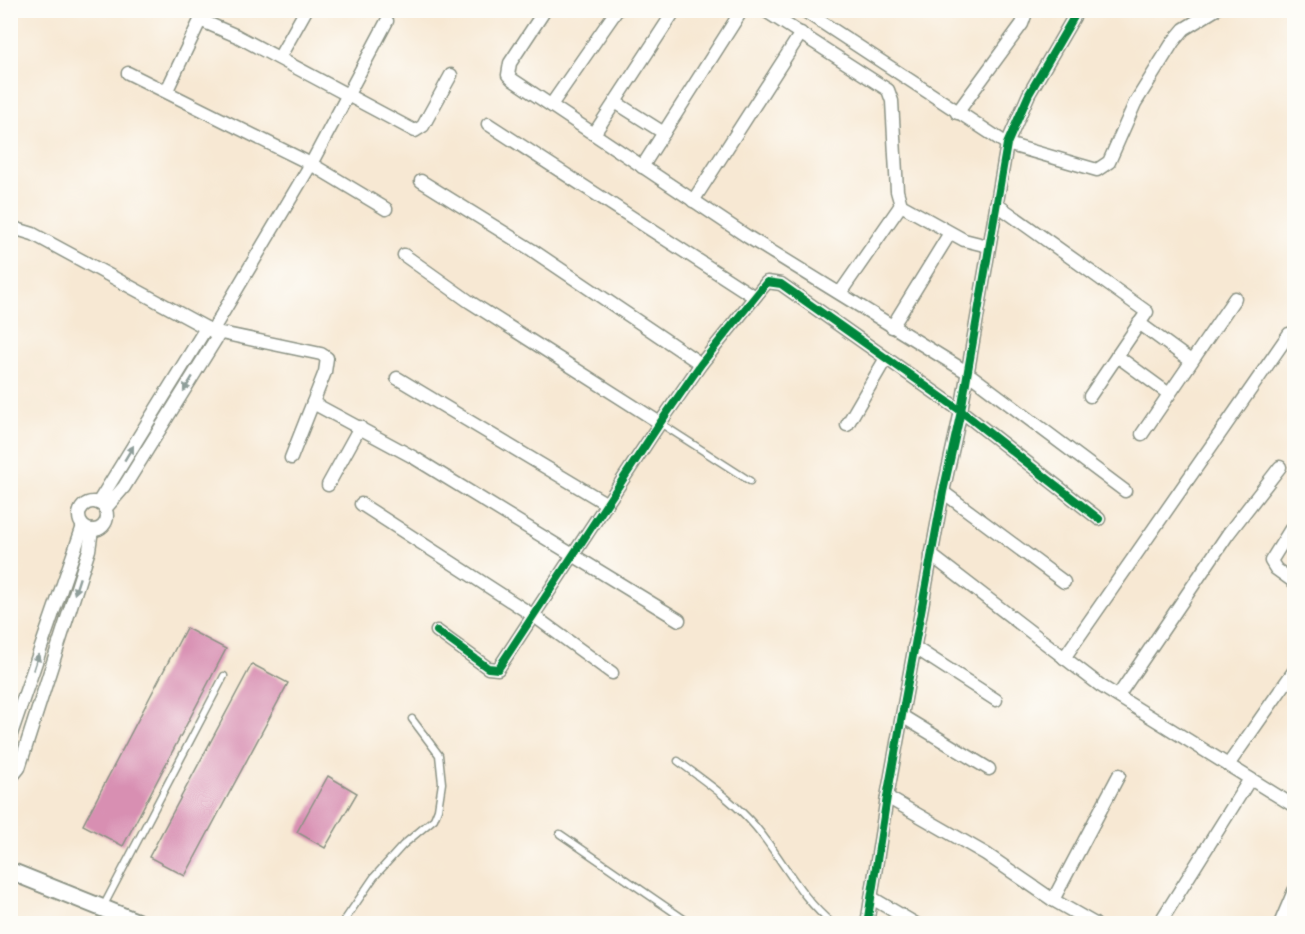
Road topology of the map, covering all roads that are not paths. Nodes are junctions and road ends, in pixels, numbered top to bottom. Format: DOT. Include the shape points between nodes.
graph roads {
  1 [pos="306,10"];
  2 [pos="545,10"];
  3 [pos="616,10"];
  4 [pos="675,10"];
  5 [pos="742,10"];
  6 [pos="764,10"];
  7 [pos="803,10"];
  8 [pos="1027,10"];
  9 [pos="1078,10"];
  10 [pos="1215,10"];
  11 [pos="202,15"];
  12 [pos="387,21"];
  13 [pos="801,33"];
  14 [pos="279,58"];
  15 [pos="128,73"];
  16 [pos="451,75"];
  17 [pos="167,90"];
  18 [pos="349,94"];
  19 [pos="615,102"];
  20 [pos="551,105"];
  21 [pos="957,113"];
  22 [pos="488,124"];
  23 [pos="664,132"];
  24 [pos="594,134"];
  25 [pos="1007,144"];
  26 [pos="311,164"];
  27 [pos="642,167"];
  28 [pos="421,181"];
  29 [pos="693,201"];
  30 [pos="996,204"];
  31 [pos="901,205"];
  32 [pos="386,209"];
  33 [pos="10,227"];
  34 [pos="950,233"];
  35 [pos="988,246"];
  36 [pos="404,255"];
  37 [pos="840,293"];
  38 [pos="753,296"];
  39 [pos="1235,298"];
  40 [pos="1139,322"];
  41 [pos="892,327"];
  42 [pos="213,331"];
  43 [pos="1289,334"];
  44 [pos="1116,356"];
  45 [pos="886,358"];
  46 [pos="1191,361"];
  47 [pos="701,364"];
  48 [pos="965,371"];
  49 [pos="397,378"];
  50 [pos="1169,393"];
  51 [pos="1090,396"];
  52 [pos="313,403"];
  53 [pos="961,411"];
  54 [pos="660,423"];
  55 [pos="847,425"];
  56 [pos="360,427"];
  57 [pos="1142,434"];
  58 [pos="291,458"];
  59 [pos="1280,467"];
  60 [pos="750,481"];
  61 [pos="328,484"];
  62 [pos="1125,491"];
  63 [pos="943,492"];
  64 [pos="361,504"];
  65 [pos="607,504"];
  66 [pos="102,506"];
  67 [pos="1099,519"];
  68 [pos="1294,524"];
  69 [pos="87,528"];
  70 [pos="931,555"];
  71 [pos="570,556"];
  72 [pos="1064,582"];
  73 [pos="1294,582"];
  74 [pos="534,616"];
  75 [pos="679,621"];
  76 [pos="437,631"];
  77 [pos="914,647"];
  78 [pos="1064,658"];
  79 [pos="1294,671"];
  80 [pos="612,673"];
  81 [pos="224,676"];
  82 [pos="1118,696"];
  83 [pos="996,700"];
  84 [pos="902,716"];
  85 [pos="412,719"];
  86 [pos="10,737"];
  87 [pos="678,761"];
  88 [pos="1228,765"];
  89 [pos="988,769"];
  90 [pos="1119,775"];
  91 [pos="10,778"];
  92 [pos="1250,779"];
  93 [pos="887,796"];
  94 [pos="1294,807"];
  95 [pos="560,834"];
  96 [pos="10,871"];
  97 [pos="1294,891"];
  98 [pos="872,898"];
  99 [pos="1053,900"];
  100 [pos="103,908"];
  101 [pos="142,924"];
  102 [pos="342,924"];
  103 [pos="691,924"];
  104 [pos="833,924"];
  105 [pos="867,924"];
  106 [pos="915,924"];
  107 [pos="1095,924"];
  108 [pos="1159,924"];
  109 [pos="1280,924"];
  1 -- 14 [label="street"];
  2 -- 20 [label="street" via="507,69 513,80"];
  3 -- 20 [label="street"];
  4 -- 19 [label="street"];
  5 -- 23 [label="street"];
  6 -- 13 [label="street"];
  7 -- 21 [label="street"];
  8 -- 21 [label="street" via="1022,24"];
  9 -- 25 [label="street" via="1029,94"];
  10 -- 25 [label="street" via="1184,29 1173,42 1135,103 1104,167 1088,169"];
  11 -- 14 [label="street"];
  11 -- 17 [label="street"];
  12 -- 18 [label="street"];
  13 -- 29 [label="street"];
  13 -- 31 [label="street" via="891,94"];
  14 -- 18 [label="street"];
  15 -- 17 [label="street"];
  16 -- 18 [label="street" via="423,126 415,131"];
  17 -- 26 [label="street"];
  18 -- 26 [label="street"];
  19 -- 23 [label="street"];
  19 -- 24 [label="street"];
  20 -- 24 [label="street"];
  21 -- 25 [label="street"];
  22 -- 38 [label="street"];
  23 -- 27 [label="street"];
  24 -- 27 [label="street"];
  25 -- 30 [label="street"];
  26 -- 32 [label="street"];
  26 -- 42 [label="street"];
  27 -- 29 [label="street"];
  28 -- 47 [label="street"];
  29 -- 37 [label="street"];
  30 -- 35 [label="street"];
  30 -- 40 [label="street" via="1147,312"];
  31 -- 34 [label="street"];
  31 -- 37 [label="street"];
  33 -- 42 [label="street" via="33,234"];
  34 -- 35 [label="street"];
  34 -- 41 [label="street"];
  35 -- 48 [label="street"];
  36 -- 54 [label="street" via="470,302"];
  37 -- 41 [label="street"];
  38 -- 45 [label="street" via="767,282 781,284"];
  38 -- 47 [label="street"];
  39 -- 46 [label="street"];
  40 -- 44 [label="street"];
  40 -- 46 [label="street"];
  41 -- 48 [label="street"];
  42 -- 52 [label="street" via="327,358"];
  42 -- 66 [label="street"];
  43 -- 78 [label="street"];
  44 -- 50 [label="street"];
  44 -- 51 [label="street"];
  45 -- 53 [label="street"];
  45 -- 55 [label="street"];
  46 -- 50 [label="street"];
  47 -- 54 [label="street"];
  48 -- 53 [label="street"];
  48 -- 62 [label="street"];
  49 -- 65 [label="street"];
  50 -- 57 [label="street"];
  52 -- 56 [label="street"];
  52 -- 58 [label="street"];
  53 -- 63 [label="street"];
  53 -- 67 [label="street"];
  54 -- 60 [label="lane"];
  54 -- 65 [label="street"];
  56 -- 61 [label="street"];
  56 -- 71 [label="street"];
  59 -- 82 [label="street" via="1228,534"];
  63 -- 70 [label="street"];
  63 -- 72 [label="street"];
  64 -- 74 [label="street"];
  65 -- 71 [label="street"];
  66 -- 69 [label="street" via="106,522 99,529"];
  66 -- 69 [label="street" via="89,502 82,508 79,517"];
  68 -- 73 [label="street" via="1271,561"];
  86 -- 69 [label="street, one-way"];
  69 -- 91 [label="street, one-way" via="89,550 22,757 16,774"];
  70 -- 77 [label="street"];
  70 -- 78 [label="street"];
  71 -- 74 [label="street"];
  71 -- 75 [label="street"];
  74 -- 76 [label="street" via="494,670"];
  74 -- 80 [label="street"];
  77 -- 83 [label="street"];
  77 -- 84 [label="street"];
  78 -- 82 [label="street"];
  79 -- 88 [label="street"];
  81 -- 100 [label="lane"];
  82 -- 88 [label="street"];
  84 -- 89 [label="street"];
  84 -- 93 [label="street"];
  85 -- 102 [label="lane" via="439,755 442,783 438,809 434,819 374,877"];
  87 -- 104 [label="lane" via="755,826 808,899"];
  88 -- 92 [label="street"];
  90 -- 99 [label="street"];
  92 -- 94 [label="street"];
  92 -- 108 [label="street"];
  93 -- 98 [label="street"];
  93 -- 99 [label="street"];
  95 -- 103 [label="lane"];
  96 -- 100 [label="street"];
  97 -- 109 [label="street"];
  98 -- 105 [label="street"];
  98 -- 106 [label="street"];
  99 -- 107 [label="street"];
  100 -- 101 [label="street"];
}
